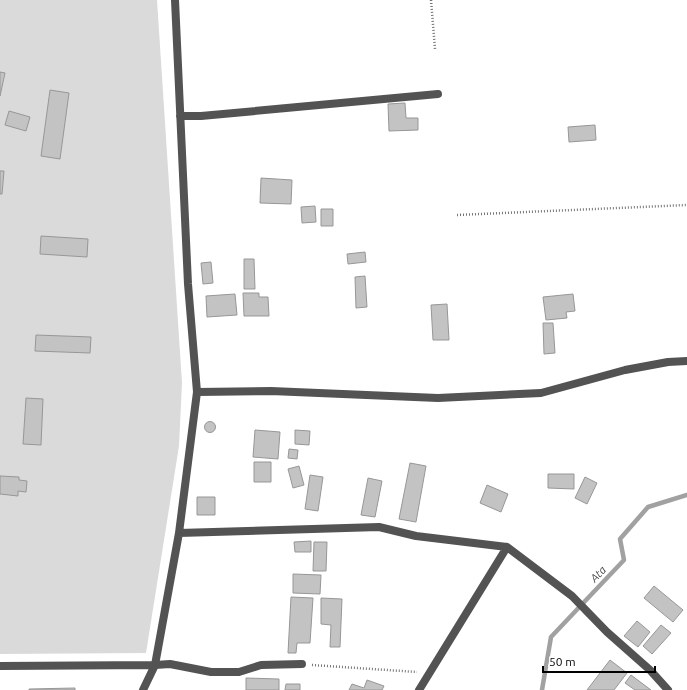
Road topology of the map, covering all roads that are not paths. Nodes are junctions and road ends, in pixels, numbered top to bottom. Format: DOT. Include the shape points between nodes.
graph roads {
  1 [pos="175,0"];
  2 [pos="438,94"];
  3 [pos="180,116"];
  4 [pos="687,361"];
  5 [pos="197,392"];
  6 [pos="179,533"];
  7 [pos="507,547"];
  8 [pos="302,664"];
  9 [pos="155,665"];
  10 [pos="0,666"];
  11 [pos="143,690"];
  12 [pos="419,690"];
  13 [pos="668,690"];
  1 -- 3 [label="street"];
  2 -- 3 [label="street"];
  3 -- 5 [label="street" via="188,284"];
  4 -- 5 [label="street" via="625,370 541,393 438,398 271,391"];
  5 -- 6 [label="street"];
  6 -- 7 [label="street" via="379,527 416,536"];
  6 -- 9 [label="street"];
  7 -- 12 [label="street"];
  7 -- 13 [label="street" via="572,596"];
  8 -- 9 [label="street" via="261,665 239,672 211,672 170,664"];
  9 -- 10 [label="street"];
  9 -- 11 [label="street"];
}
